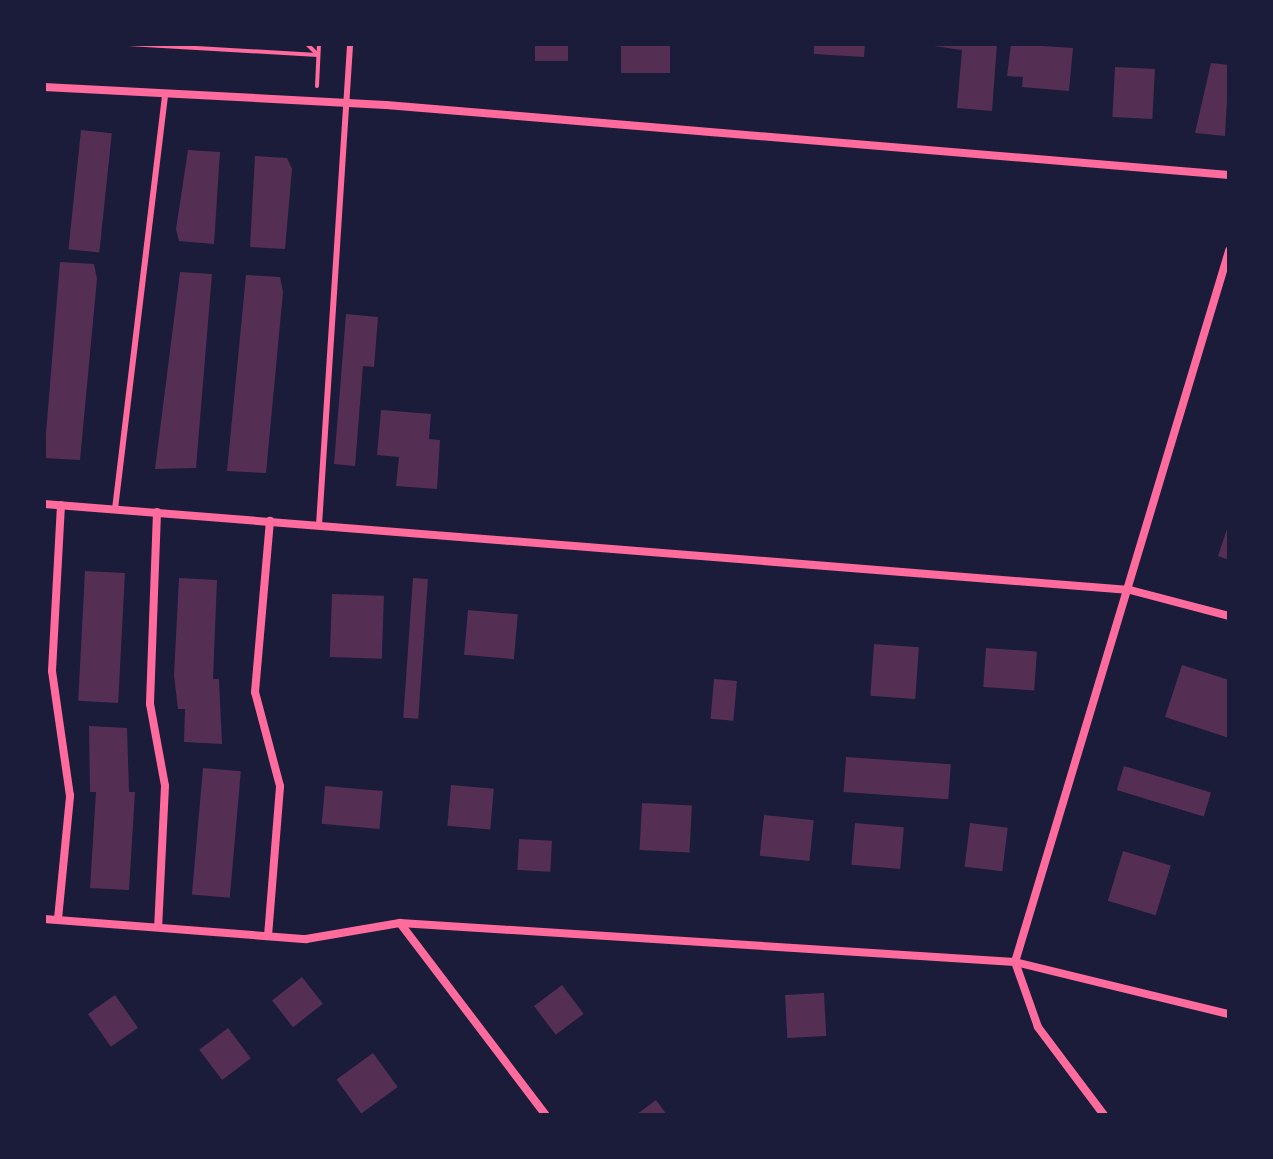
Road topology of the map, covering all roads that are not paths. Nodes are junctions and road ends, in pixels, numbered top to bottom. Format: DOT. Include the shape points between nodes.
graph roads {
  1 [pos="350,44"];
  2 [pos="44,87"];
  3 [pos="165,93"];
  4 [pos="346,103"];
  5 [pos="1229,175"];
  6 [pos="1229,251"];
  7 [pos="44,504"];
  8 [pos="61,505"];
  9 [pos="115,509"];
  10 [pos="157,512"];
  11 [pos="270,521"];
  12 [pos="319,525"];
  13 [pos="1130,590"];
  14 [pos="1229,616"];
  15 [pos="44,919"];
  16 [pos="58,919"];
  17 [pos="400,923"];
  18 [pos="158,927"];
  19 [pos="268,936"];
  20 [pos="1015,962"];
  21 [pos="1229,1014"];
  22 [pos="546,1115"];
  23 [pos="1104,1115"];
  1 -- 4 [label="lane"];
  2 -- 3 [label="street"];
  3 -- 4 [label="street"];
  3 -- 9 [label="lane"];
  4 -- 5 [label="street"];
  4 -- 12 [label="lane"];
  6 -- 13 [label="street"];
  7 -- 8 [label="street"];
  8 -- 9 [label="street"];
  8 -- 16 [label="street" via="52,671 70,796"];
  9 -- 10 [label="street"];
  10 -- 11 [label="street"];
  10 -- 18 [label="street" via="150,704 165,786"];
  11 -- 12 [label="street"];
  11 -- 19 [label="street" via="255,692 280,786"];
  12 -- 13 [label="street"];
  13 -- 14 [label="street"];
  13 -- 20 [label="street"];
  15 -- 16 [label="street"];
  16 -- 18 [label="street"];
  17 -- 19 [label="street" via="331,938"];
  17 -- 20 [label="street"];
  17 -- 22 [label="street"];
  18 -- 19 [label="street"];
  20 -- 21 [label="street"];
  20 -- 23 [label="street" via="1038,1027"];
}
